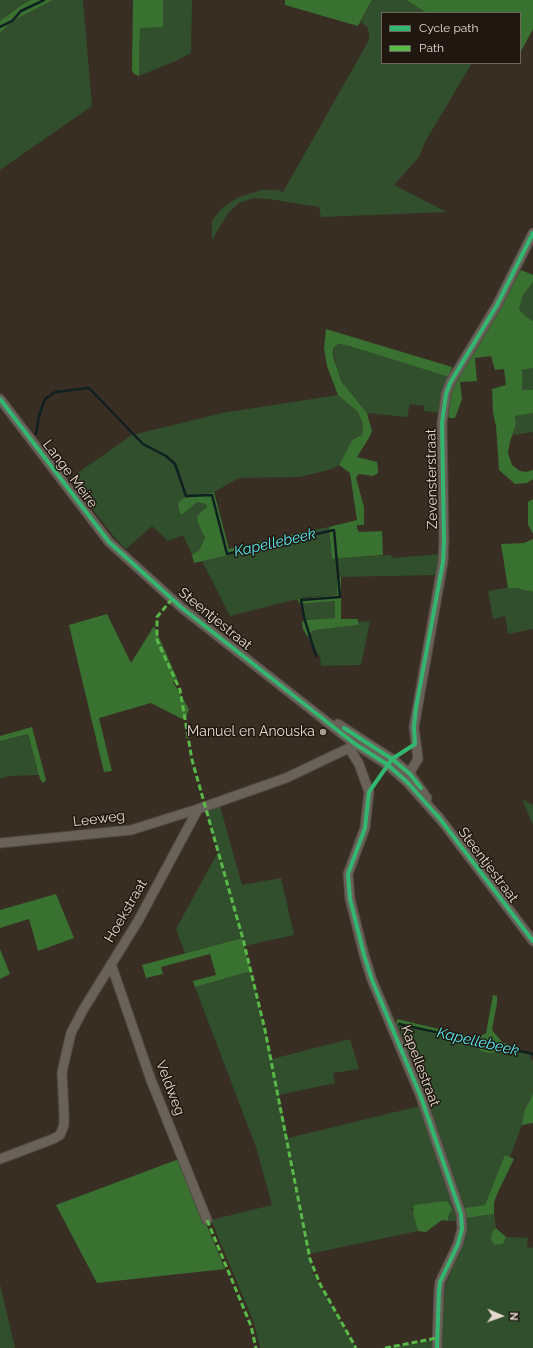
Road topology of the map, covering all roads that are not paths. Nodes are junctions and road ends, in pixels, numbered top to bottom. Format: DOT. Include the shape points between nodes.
graph roads {
  1 [pos="533,233"];
  2 [pos="0,399"];
  3 [pos="126,559"];
  4 [pos="355,744"];
  5 [pos="407,777"];
  6 [pos="198,809"];
  7 [pos="0,843"];
  8 [pos="533,941"];
  9 [pos="111,964"];
  10 [pos="0,1159"];
  11 [pos="207,1220"];
  12 [pos="437,1348"];
  1 -- 5 [label="street, Zevensterstraat" via="497,305 446,394 442,423 442,562 414,727 418,759"];
  2 -- 3 [label="street, Lange Meire" via="108,542"];
  3 -- 4 [label="street, Steentjestraat" via="182,608"];
  4 -- 5 [label="street, Steentjestraat"];
  4 -- 6 [label="street" via="286,778"];
  4 -- 12 [label="street, Kapellestraat" via="369,792 365,828 348,874 350,899 372,980 421,1097 461,1214 462,1230 458,1244 440,1282"];
  5 -- 8 [label="street, Steentjestraat"];
  6 -- 7 [label="street, Leeweg" via="124,831"];
  6 -- 9 [label="street, Hoekstraat" via="138,921"];
  9 -- 10 [label="street, Hoekstraat" via="71,1033 62,1072 64,1125 60,1135"];
  9 -- 11 [label="street, Veldweg" via="151,1080"];
}
